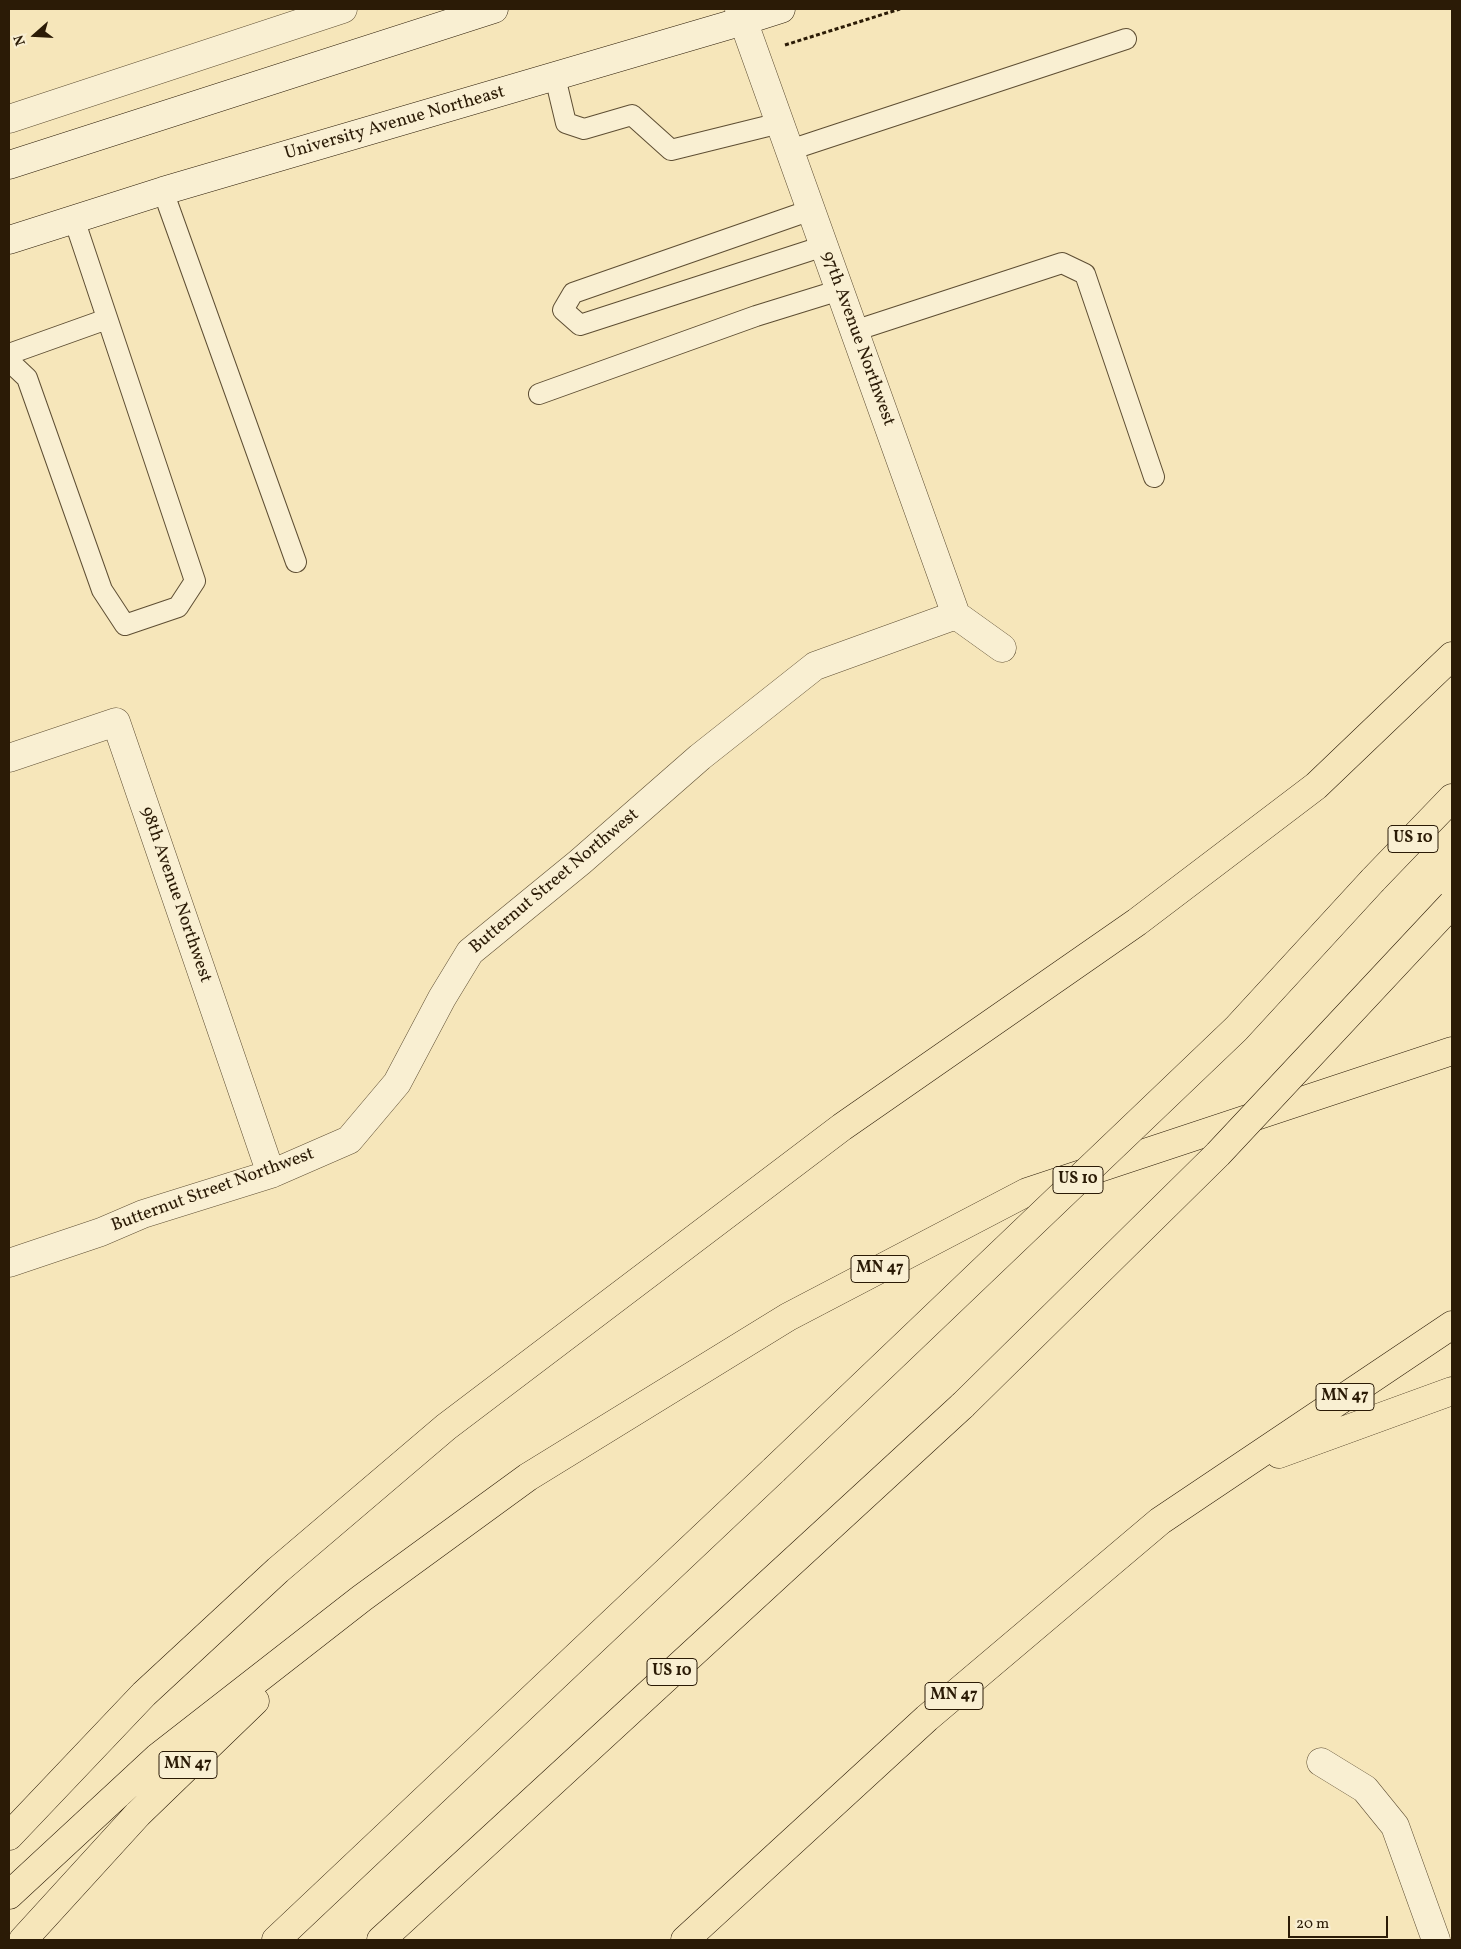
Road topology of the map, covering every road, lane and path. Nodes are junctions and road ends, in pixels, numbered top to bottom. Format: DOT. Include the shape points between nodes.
graph roads {
  1 [pos="343,9"];
  2 [pos="494,9"];
  3 [pos="781,9"];
  4 [pos="900,9"];
  5 [pos="741,15"];
  6 [pos="1126,38"];
  7 [pos="756,54"];
  8 [pos="555,77"];
  9 [pos="9,119"];
  10 [pos="780,123"];
  11 [pos="790,150"];
  12 [pos="9,165"];
  13 [pos="163,192"];
  14 [pos="811,210"];
  15 [pos="74,219"];
  16 [pos="9,240"];
  17 [pos="824,246"];
  18 [pos="840,290"];
  19 [pos="107,319"];
  20 [pos="854,331"];
  21 [pos="9,354"];
  22 [pos="9,360"];
  23 [pos="539,394"];
  24 [pos="1154,477"];
  25 [pos="296,562"];
  26 [pos="956,615"];
  27 [pos="1002,648"];
  28 [pos="1452,656"];
  29 [pos="9,758"];
  30 [pos="1452,798"];
  31 [pos="1452,904"];
  32 [pos="1452,1050"];
  33 [pos="271,1174"];
  34 [pos="9,1263"];
  35 [pos="1452,1325"];
  36 [pos="1452,1391"];
  37 [pos="1237,1469"];
  38 [pos="362,1598"];
  39 [pos="1321,1762"];
  40 [pos="9,1836"];
  41 [pos="9,1895"];
  42 [pos="402,1919"];
  43 [pos="23,1940"];
  44 [pos="276,1940"];
  45 [pos="381,1940"];
  46 [pos="385,1940"];
  47 [pos="685,1940"];
  48 [pos="1436,1940"];
  1 -- 9 [label="street"];
  2 -- 12 [label="street"];
  3 -- 5 [label="street, University Avenue Northeast"];
  4 -- 7 [label="path"];
  5 -- 7 [label="street, 97th Avenue Northwest"];
  5 -- 8 [label="street, University Avenue Northeast"];
  6 -- 11 [label="lane"];
  7 -- 10 [label="street, 97th Avenue Northwest"];
  8 -- 10 [label="lane" via="566,123 584,129 632,114 671,150"];
  8 -- 13 [label="street, University Avenue Northeast"];
  10 -- 11 [label="street, 97th Avenue Northwest"];
  11 -- 14 [label="street, 97th Avenue Northwest"];
  13 -- 15 [label="street, University Avenue Northeast"];
  13 -- 25 [label="lane"];
  14 -- 17 [label="street, 97th Avenue Northwest"];
  14 -- 17 [label="lane" via="573,293 563,310 580,324"];
  15 -- 16 [label="street, University Avenue Northeast"];
  15 -- 19 [label="lane"];
  17 -- 18 [label="street, 97th Avenue Northwest"];
  18 -- 20 [label="street, 97th Avenue Northwest"];
  18 -- 23 [label="lane" via="756,316"];
  19 -- 21 [label="lane"];
  19 -- 22 [label="lane" via="195,581 178,607 125,625 102,590 27,378"];
  20 -- 24 [label="lane" via="1062,263 1085,274"];
  20 -- 26 [label="street, 97th Avenue Northwest"];
  26 -- 27 [label="street"];
  26 -- 33 [label="street, Butternut Street Northwest" via="815,666 700,757 470,952 397,1083 349,1140"];
  28 -- 40 [label="highway" via="1316,786 1137,922 842,1127 446,1427 278,1570 158,1681"];
  29 -- 33 [label="street, 98th Avenue Northwest" via="116,722"];
  30 -- 44 [label="highway, US 10, bridge" via="1236,1028"];
  31 -- 42 [label="highway, US 10, bridge" via="1218,1154 963,1405"];
  32 -- 38 [label="highway, MN 47" via="1027,1192 788,1317 528,1477"];
  33 -- 34 [label="street, Butternut Street Northwest" via="143,1214"];
  35 -- 37 [label="highway, MN 47"];
  36 -- 37 [label="highway"];
  37 -- 47 [label="highway, MN 47" via="1160,1521 927,1718"];
  38 -- 41 [label="highway" via="158,1757"];
  38 -- 43 [label="highway, MN 47" via="138,1814"];
  39 -- 48 [label="street" via="1365,1789 1395,1826"];
  42 -- 45 [label="highway, US 10"];
  42 -- 46 [label="highway"];
}
